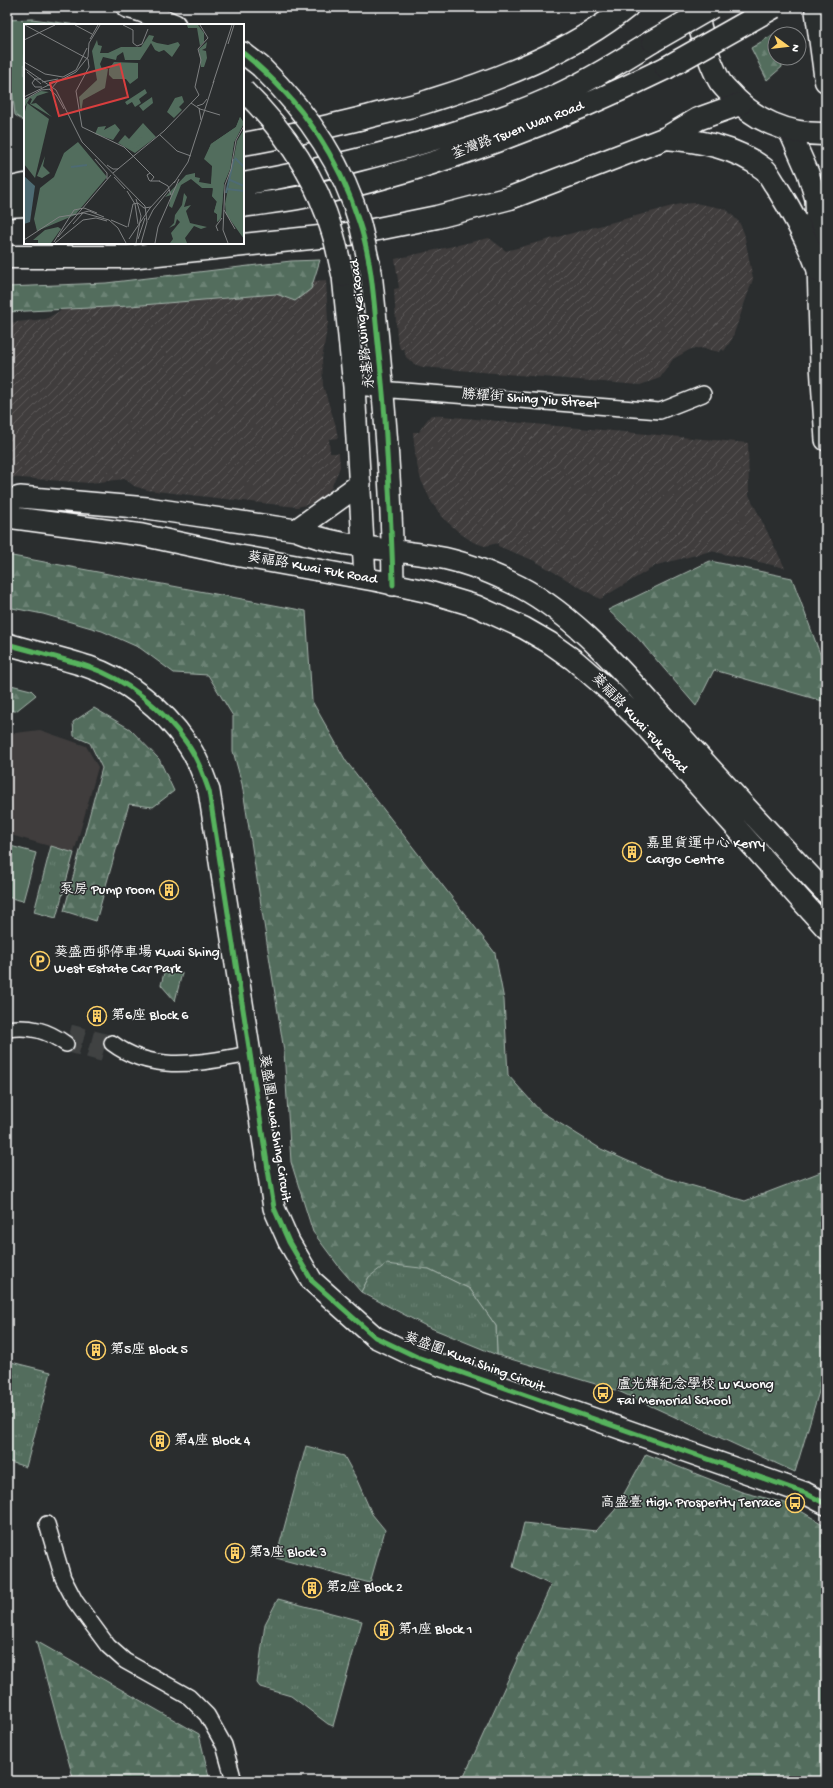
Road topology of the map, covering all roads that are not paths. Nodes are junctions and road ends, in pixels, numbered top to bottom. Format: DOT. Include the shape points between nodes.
graph roads {
  1 [pos="127,7"];
  2 [pos="627,7"];
  3 [pos="695,7"];
  4 [pos="712,7"];
  5 [pos="774,7"];
  6 [pos="816,7"];
  7 [pos="173,24"];
  8 [pos="244,54"];
  9 [pos="826,81"];
  10 [pos="244,91"];
  11 [pos="740,104"];
  12 [pos="789,130"];
  13 [pos="826,134"];
  14 [pos="666,138"];
  15 [pos="244,144"];
  16 [pos="244,184"];
  17 [pos="24,185"];
  18 [pos="7,189"];
  19 [pos="24,205"];
  20 [pos="7,206"];
  21 [pos="244,206"];
  22 [pos="24,243"];
  23 [pos="7,246"];
  24 [pos="7,257"];
  25 [pos="819,271"];
  26 [pos="354,387"];
  27 [pos="383,389"];
  28 [pos="703,394"];
  29 [pos="826,440"];
  30 [pos="360,484"];
  31 [pos="7,501"];
  32 [pos="7,511"];
  33 [pos="296,530"];
  34 [pos="363,546"];
  35 [pos="392,550"];
  36 [pos="365,578"];
  37 [pos="393,584"];
  38 [pos="7,644"];
  39 [pos="826,893"];
  40 [pos="826,928"];
  41 [pos="7,1029"];
  42 [pos="68,1038"];
  43 [pos="110,1050"];
  44 [pos="250,1054"];
  45 [pos="826,1504"];
  46 [pos="47,1524"];
  47 [pos="234,1781"];
  1 -- 7 [label="street"];
  2 -- 15 [label="main road" via="580,39 506,74 428,102"];
  3 -- 11 [label="main road" via="704,43 719,81"];
  4 -- 16 [label="main road, 荃灣路 Tsuen Wan Road, bridge" via="593,78 563,93 490,122 392,152"];
  5 -- 21 [label="main road, 荃灣路 Tsuen Wan Road, bridge" via="666,68 570,113 501,140 384,177 302,197"];
  6 -- 9 [label="main road"];
  8 -- 27 [label="street, 永基路 Wing Kei Road, bridge" via="283,88 303,112 342,177 360,223 371,272"];
  10 -- 26 [label="street, 永基路 Wing Kei Road, bridge" via="280,129 316,190 332,231 343,276"];
  11 -- 12 [label="main road" via="776,127"];
  11 -- 14 [label="main road" via="698,119"];
  12 -- 13 [label="main road"];
  12 -- 25 [label="street" via="808,173 816,199"];
  14 -- 24 [label="main road" via="510,198 437,217 358,233 129,256"];
  14 -- 25 [label="main road" via="718,146 741,155 765,170 788,205 811,249"];
  17 -- 18 [label="main road"];
  19 -- 20 [label="main road"];
  22 -- 23 [label="main road"];
  25 -- 29 [label="street"];
  26 -- 27 [label="street, 勝耀街 Shing Yiu Street"];
  26 -- 30 [label="street, 永基路 Wing Kei Road"];
  27 -- 28 [label="street, 勝耀街 Shing Yiu Street" via="660,411"];
  27 -- 35 [label="street, 永基路 Wing Kei Road"];
  30 -- 33 [label="street"];
  30 -- 34 [label="street, 永基路 Wing Kei Road"];
  31 -- 33 [label="street, 葵福路 Kwai Fuk Road" via="20,497 147,508"];
  32 -- 36 [label="street, 葵福路 Kwai Fuk Road" via="15,518 142,535 240,556"];
  33 -- 34 [label="street, 葵福路 Kwai Fuk Road" via="319,539"];
  34 -- 35 [label="street, 葵福路 Kwai Fuk Road"];
  34 -- 36 [label="street, 永基路 Wing Kei Road"];
  35 -- 37 [label="street, 永基路 Wing Kei Road"];
  35 -- 39 [label="street, 葵福路 Kwai Fuk Road" via="439,557 487,572 511,582 563,616 608,657"];
  36 -- 37 [label="street, 葵福路 Kwai Fuk Road"];
  37 -- 40 [label="street, 葵福路 Kwai Fuk Road" via="476,606 524,628 578,664 647,728"];
  38 -- 44 [label="street, 葵盛圍 Kwai Shing Circuit" via="90,667 114,678 166,718 189,747 199,764 209,791"];
  41 -- 42 [label="street" via="34,1029"];
  43 -- 44 [label="street" via="163,1064 182,1064"];
  44 -- 45 [label="street, 葵盛圍 Kwai Shing Circuit" via="274,1208 289,1242 312,1282 375,1336 417,1357 805,1493"];
  46 -- 47 [label="street" via="63,1578 75,1601 108,1646 124,1661 189,1696 208,1714 224,1745"];
}
